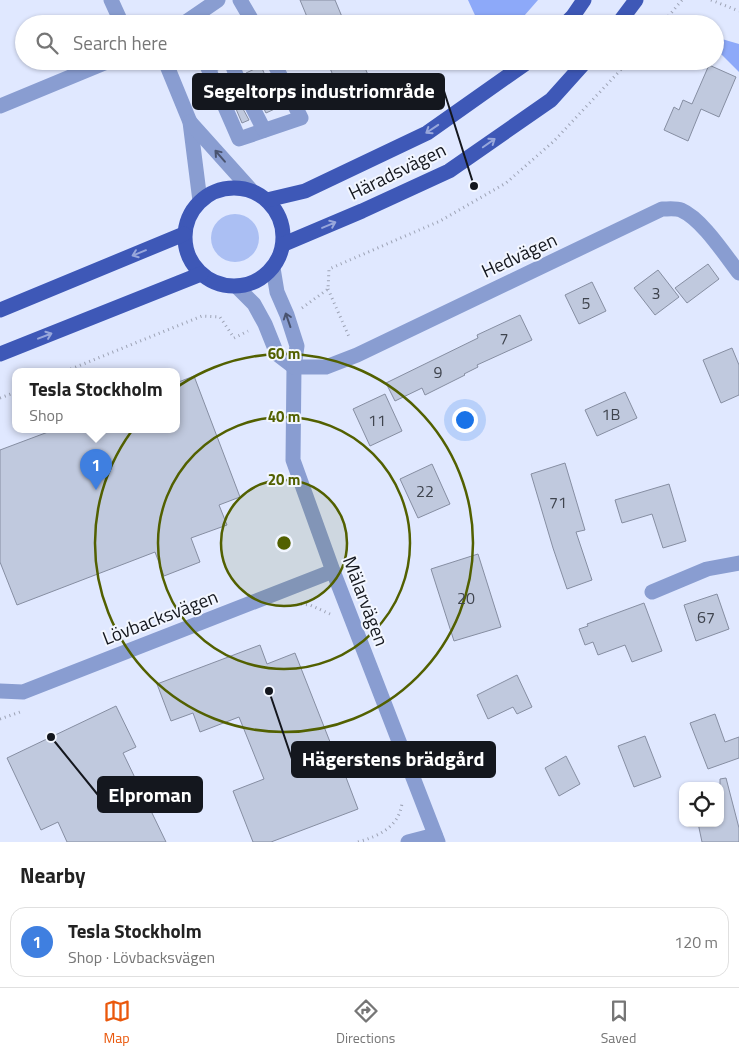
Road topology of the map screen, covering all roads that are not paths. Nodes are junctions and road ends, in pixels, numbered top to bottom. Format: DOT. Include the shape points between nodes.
graph roads {
  1 [pos="111,0"];
  2 [pos="218,0"];
  3 [pos="240,0"];
  4 [pos="584,0"];
  5 [pos="636,0"];
  6 [pos="118,15"];
  7 [pos="196,15"];
  8 [pos="249,15"];
  9 [pos="574,15"];
  10 [pos="625,15"];
  11 [pos="87,70"];
  12 [pos="169,70"];
  13 [pos="209,70"];
  14 [pos="234,70"];
  15 [pos="278,70"];
  16 [pos="516,70"];
  17 [pos="578,70"];
  18 [pos="0,106"];
  19 [pos="190,122"];
  20 [pos="264,130"];
  21 [pos="250,190"];
  22 [pos="267,200"];
  23 [pos="200,201"];
  24 [pos="184,234"];
  25 [pos="284,244"];
  26 [pos="273,268"];
  27 [pos="739,273"];
  28 [pos="201,274"];
  29 [pos="237,287"];
  30 [pos="0,310"];
  31 [pos="0,354"];
  32 [pos="294,367"];
  33 [pos="739,563"];
  34 [pos="333,571"];
  35 [pos="652,592"];
  36 [pos="0,691"];
  37 [pos="437,838"];
  38 [pos="408,842"];
  1 -- 6 [label="street"];
  2 -- 7 [label="street"];
  3 -- 8 [label="street"];
  4 -- 9 [label="main road"];
  5 -- 10 [label="main road"];
  11 -- 18 [label="street"];
  12 -- 19 [label="street"];
  13 -- 20 [label="street" via="239,139"];
  14 -- 20 [label="street"];
  15 -- 20 [label="street" via="301,118"];
  16 -- 22 [label="main road, Häradsvägen, one-way" via="427,133 305,191"];
  25 -- 17 [label="main road, Häradsvägen, one-way" via="448,171 551,100"];
  21 -- 19 [label="street, one-way"];
  19 -- 23 [label="street"];
  21 -- 22 [label="main road"];
  21 -- 23 [label="main road" via="221,188"];
  22 -- 25 [label="main road" via="279,216"];
  23 -- 24 [label="main road" via="188,216"];
  24 -- 28 [label="main road" via="187,254"];
  24 -- 30 [label="main road, one-way"];
  25 -- 26 [label="main road"];
  26 -- 29 [label="main road" via="251,284"];
  32 -- 26 [label="street, Mälarvägen, one-way" via="297,346 277,292"];
  27 -- 32 [label="street, Hedvägen" via="692,217 680,209 662,210 357,355 326,367"];
  28 -- 29 [label="main road" via="214,283"];
  31 -- 28 [label="main road, one-way"];
  29 -- 32 [label="street" via="254,304 277,354"];
  32 -- 34 [label="street, Mälarvägen" via="293,460"];
  33 -- 35 [label="street" via="707,569"];
  34 -- 36 [label="street, Lövbacksvägen" via="23,692"];
  34 -- 37 [label="street, Mälarvägen"];
  37 -- 38 [label="street"];
}
